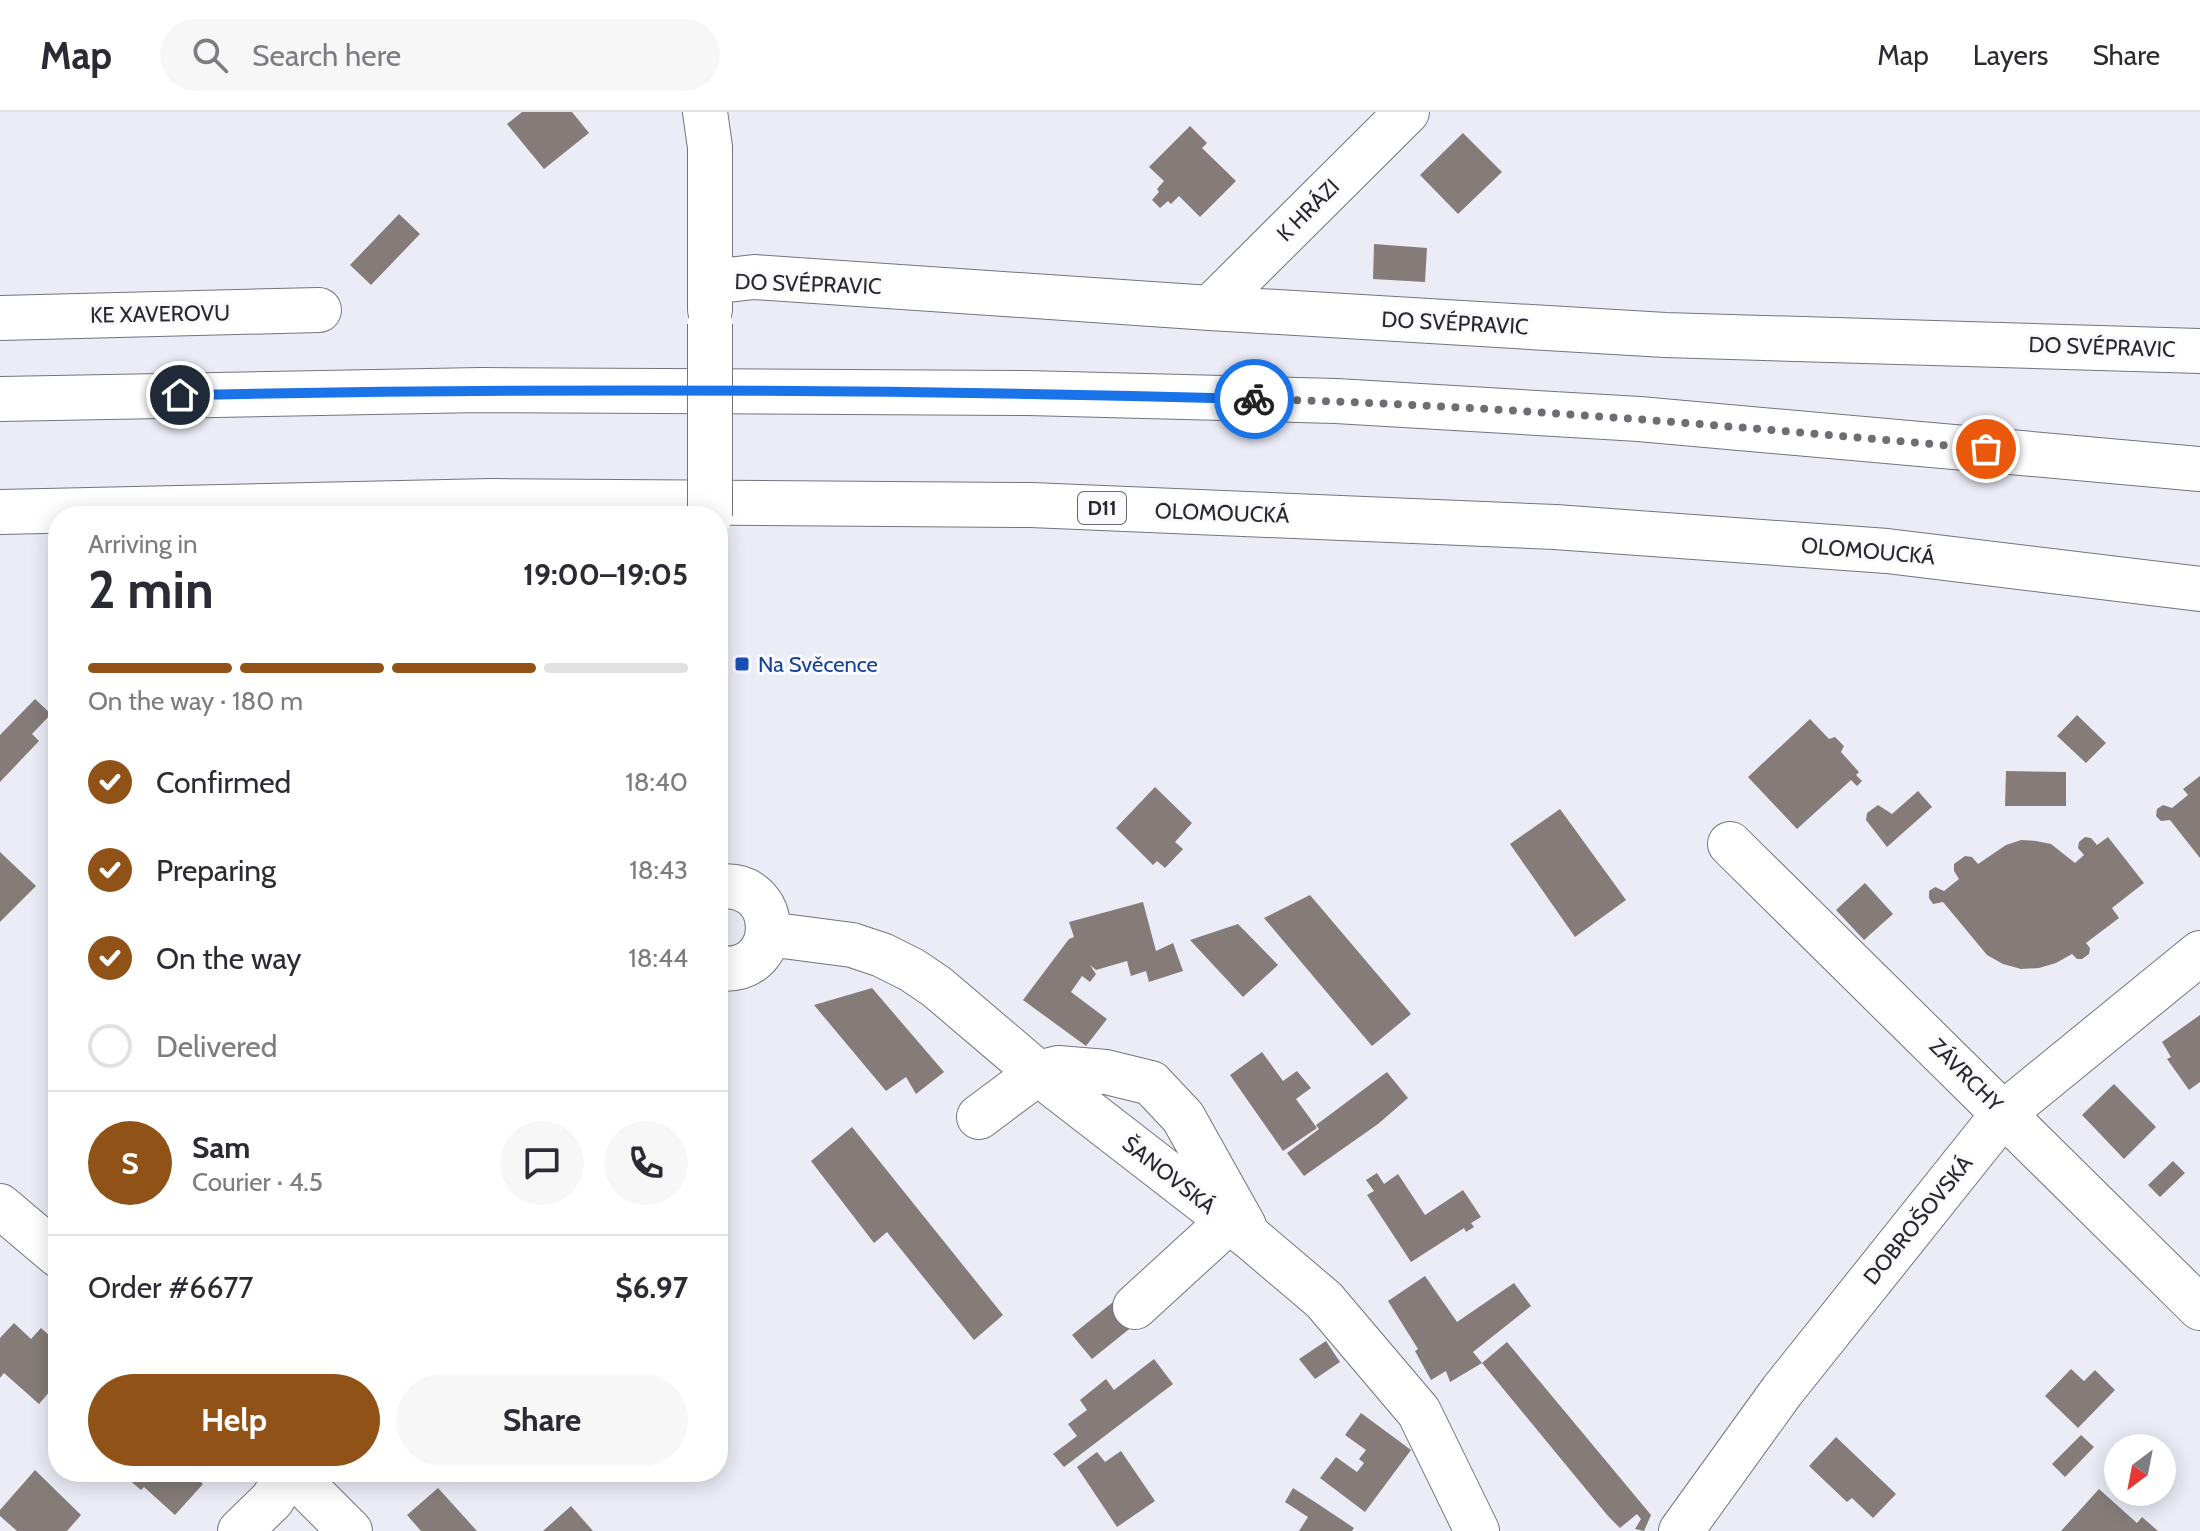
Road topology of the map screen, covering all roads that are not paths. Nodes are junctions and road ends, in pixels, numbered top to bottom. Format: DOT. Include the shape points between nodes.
graph roads {
  1 [pos="705,112"];
  2 [pos="1407,112"];
  3 [pos="710,303"];
  4 [pos="1210,308"];
  5 [pos="319,310"];
  6 [pos="0,318"];
  7 [pos="2200,351"];
  8 [pos="0,399"];
  9 [pos="2200,469"];
  10 [pos="268,506"];
  11 [pos="710,506"];
  12 [pos="48,511"];
  13 [pos="0,512"];
  14 [pos="2200,589"];
  15 [pos="1730,844"];
  16 [pos="728,884"];
  17 [pos="768,934"];
  18 [pos="2200,953"];
  19 [pos="728,969"];
  20 [pos="1038,1073"];
  21 [pos="2004,1113"];
  22 [pos="979,1117"];
  23 [pos="0,1206"];
  24 [pos="1240,1230"];
  25 [pos="48,1247"];
  26 [pos="1135,1307"];
  27 [pos="2200,1308"];
  28 [pos="284,1482"];
  29 [pos="300,1482"];
  30 [pos="240,1531"];
  31 [pos="350,1531"];
  32 [pos="1477,1531"];
  33 [pos="1681,1531"];
  1 -- 3 [label="main road" via="710,147"];
  2 -- 4 [label="main road, K HRÁZI"];
  3 -- 4 [label="main road, DO SVÉPRAVIC" via="754,277"];
  3 -- 11 [label="main road, bridge"];
  4 -- 7 [label="main road, DO SVÉPRAVIC" via="1665,335"];
  5 -- 6 [label="main road, KE XAVEROVU"];
  8 -- 9 [label="main road" via="481,390 1027,393 1336,401 1639,419"];
  10 -- 14 [label="main road, OLOMOUCKÁ / D11" via="491,501 1031,505 1555,527 1887,551"];
  12 -- 13 [label="main road, OLOMOUCKÁ / D11"];
  15 -- 21 [label="main road, ZÁVRCHY"];
  16 -- 17 [label="main road" via="753,895 767,917"];
  17 -- 19 [label="main road" via="748,964"];
  17 -- 20 [label="main road, ŠANOVSKÁ" via="852,945 912,970"];
  18 -- 21 [label="main road, DOBROŠOVSKÁ"];
  20 -- 22 [label="main road"];
  20 -- 24 [label="main road, ŠANOVSKÁ"];
  20 -- 24 [label="main road" via="1058,1068 1106,1072 1151,1083 1183,1117"];
  21 -- 27 [label="main road, ZÁVRCHY"];
  21 -- 33 [label="main road, DOBROŠOVSKÁ" via="1782,1391"];
  23 -- 25 [label="main road"];
  24 -- 26 [label="main road"];
  24 -- 32 [label="main road, ŠANOVSKÁ" via="1324,1300 1419,1412"];
  28 -- 30 [label="main road"];
  29 -- 31 [label="main road"];
}
